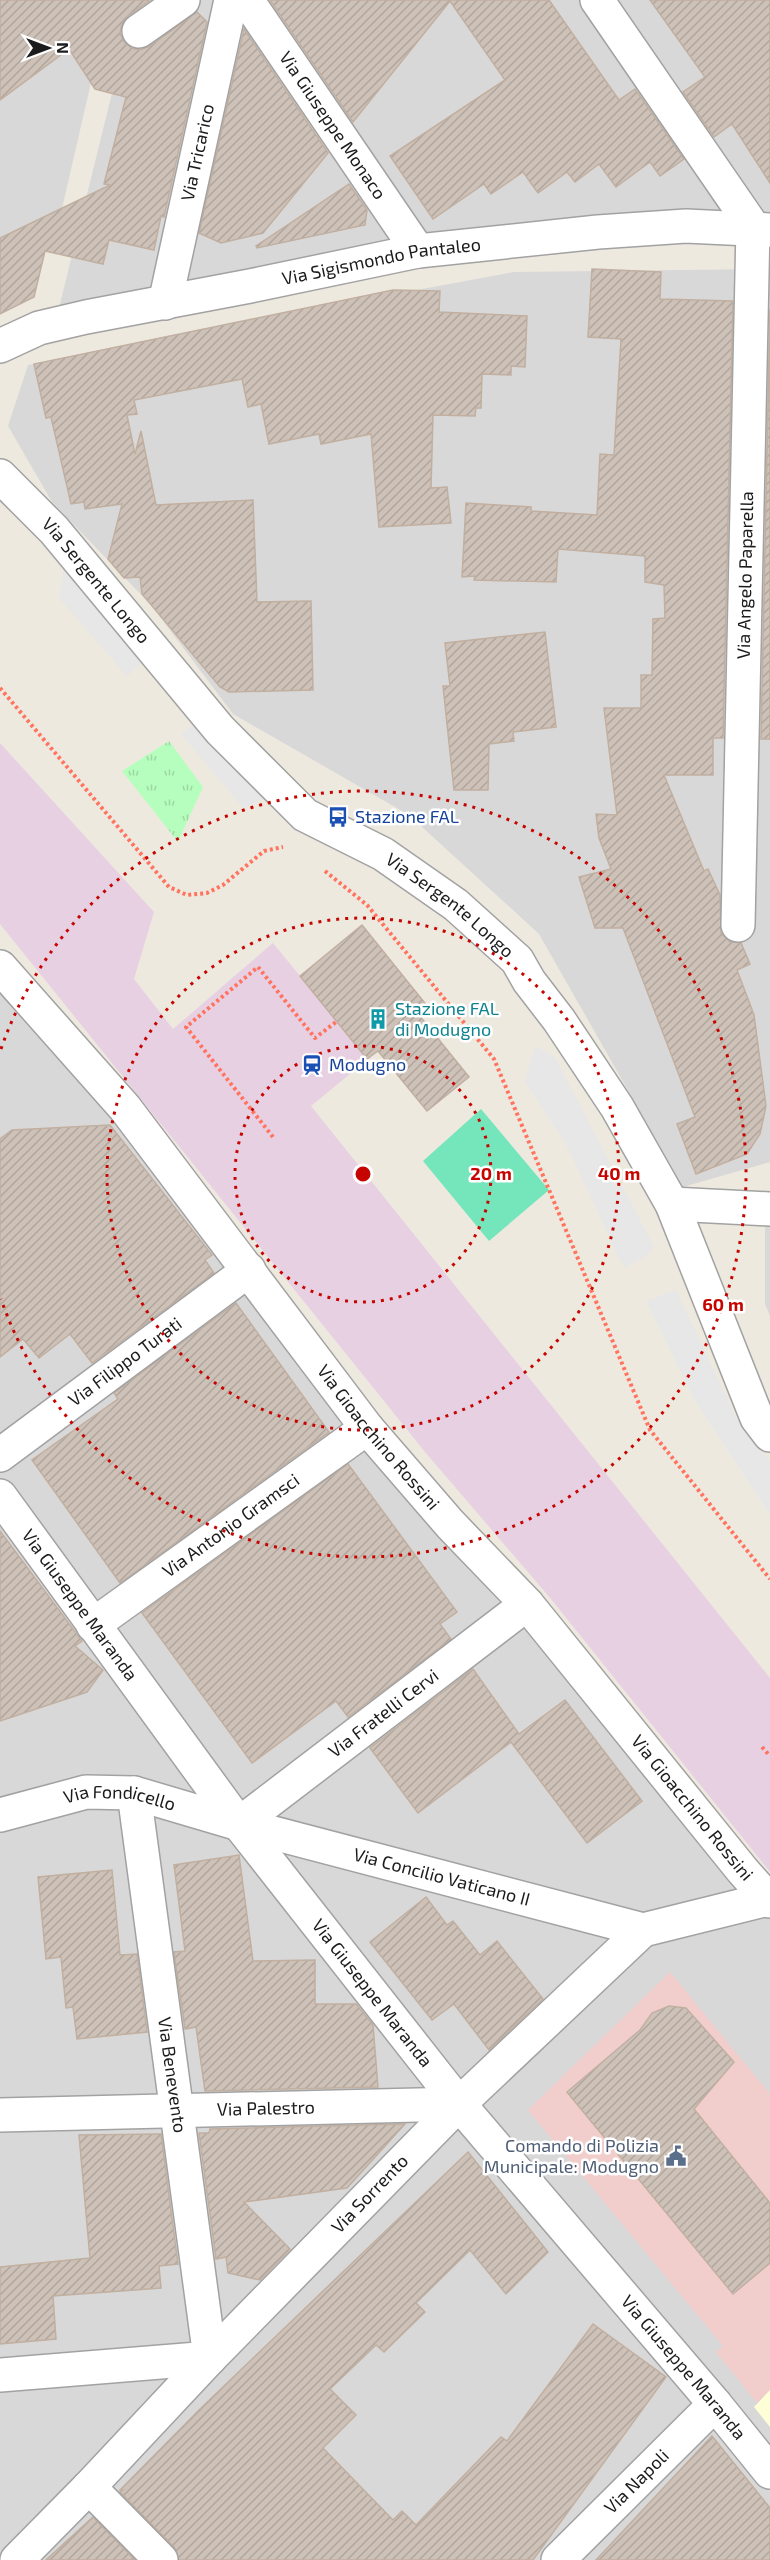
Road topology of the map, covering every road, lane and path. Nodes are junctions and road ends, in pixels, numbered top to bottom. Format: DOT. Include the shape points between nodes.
graph roads {
  1 [pos="183,0"];
  2 [pos="231,0"];
  3 [pos="247,0"];
  4 [pos="597,0"];
  5 [pos="140,31"];
  6 [pos="762,228"];
  7 [pos="418,251"];
  8 [pos="165,303"];
  9 [pos="0,346"];
  10 [pos="0,476"];
  11 [pos="0,688"];
  12 [pos="290,848"];
  13 [pos="324,871"];
  14 [pos="738,925"];
  15 [pos="0,968"];
  16 [pos="336,1022"];
  17 [pos="273,1137"];
  18 [pos="672,1204"];
  19 [pos="770,1209"];
  20 [pos="249,1270"];
  21 [pos="367,1428"];
  22 [pos="770,1435"];
  23 [pos="0,1455"];
  24 [pos="0,1496"];
  25 [pos="770,1580"];
  26 [pos="527,1604"];
  27 [pos="93,1625"];
  28 [pos="762,1746"];
  29 [pos="770,1756"];
  30 [pos="134,1793"];
  31 [pos="0,1815"];
  32 [pos="240,1824"];
  33 [pos="769,1900"];
  34 [pos="643,1930"];
  35 [pos="459,2103"];
  36 [pos="177,2110"];
  37 [pos="0,2115"];
  38 [pos="210,2358"];
  39 [pos="0,2375"];
  40 [pos="715,2404"];
  41 [pos="770,2472"];
  42 [pos="89,2487"];
  43 [pos="17,2560"];
  44 [pos="161,2560"];
  45 [pos="558,2560"];
  1 -- 5 [label="street"];
  2 -- 8 [label="street, Via Tricarico"];
  3 -- 7 [label="street, Via Giuseppe Monaco"];
  4 -- 6 [label="street"];
  6 -- 7 [label="street, Via Sigismondo Pantaleo" via="687,226"];
  6 -- 14 [label="street, Via Angelo Paparella"];
  7 -- 8 [label="street, Via Sigismondo Pantaleo"];
  8 -- 9 [label="street, Via Sigismondo Pantaleo" via="39,328"];
  10 -- 18 [label="street, Via Sergente Longo" via="54,530 220,730 305,815 401,866 456,905 517,960 617,1107"];
  11 -- 12 [label="path" via="169,887 187,895 207,893 223,885 264,851"];
  13 -- 25 [label="path" via="367,905 494,1059 650,1430"];
  15 -- 20 [label="street, Via Gioacchino Rossini" via="125,1108"];
  16 -- 17 [label="path" via="315,1038 258,967 186,1027"];
  18 -- 19 [label="street"];
  18 -- 22 [label="street, Via Sergente Longo" via="757,1418"];
  20 -- 21 [label="street, Via Gioacchino Rossini"];
  20 -- 23 [label="street, Via Filippo Turati"];
  21 -- 26 [label="street, Via Gioacchino Rossini" via="450,1524"];
  21 -- 27 [label="street, Via Antonio Gramsci"];
  24 -- 27 [label="street, Via Giuseppe Maranda"];
  26 -- 32 [label="street, Via Fratelli Cervi"];
  26 -- 33 [label="street, Via Gioacchino Rossini"];
  27 -- 32 [label="street, Via Giuseppe Maranda"];
  28 -- 29 [label="path"];
  30 -- 31 [label="street, Via Fondicello" via="86,1792"];
  30 -- 32 [label="street, Via Fondicello"];
  30 -- 36 [label="street, Via Benevento"];
  32 -- 34 [label="street, Via Concilio Vaticano II"];
  32 -- 35 [label="street, Via Giuseppe Maranda"];
  33 -- 34 [label="street, Via Sorrento"];
  34 -- 35 [label="street, Via Sorrento"];
  35 -- 36 [label="street, Via Palestro"];
  35 -- 38 [label="street, Via Sorrento"];
  35 -- 40 [label="street, Via Giuseppe Maranda"];
  36 -- 37 [label="street, Via Palestro"];
  36 -- 38 [label="street, Via Benevento"];
  38 -- 39 [label="street"];
  38 -- 42 [label="street, Via Sorrento"];
  40 -- 41 [label="street, Via Giuseppe Maranda"];
  40 -- 45 [label="street, Via Napoli"];
  42 -- 43 [label="street, Via Sorrento"];
  42 -- 44 [label="street"];
}
